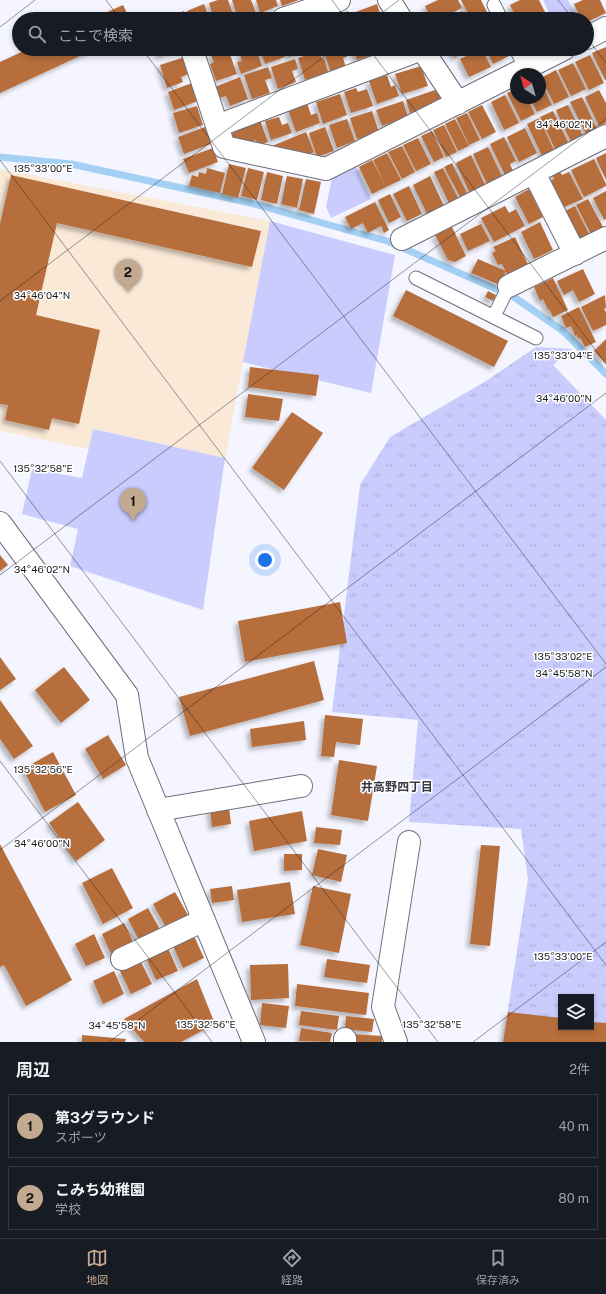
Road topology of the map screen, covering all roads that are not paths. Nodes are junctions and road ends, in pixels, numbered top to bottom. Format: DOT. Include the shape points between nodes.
graph roads {
  1 [pos="339,0"];
  2 [pos="389,0"];
  3 [pos="494,5"];
  4 [pos="304,12"];
  5 [pos="397,12"];
  6 [pos="498,12"];
  7 [pos="606,28"];
  8 [pos="594,34"];
  9 [pos="194,56"];
  10 [pos="403,56"];
  11 [pos="427,56"];
  12 [pos="520,56"];
  13 [pos="551,56"];
  14 [pos="526,68"];
  15 [pos="528,68"];
  16 [pos="510,77"];
  17 [pos="458,103"];
  18 [pos="217,126"];
  19 [pos="606,136"];
  20 [pos="534,173"];
  21 [pos="606,238"];
  22 [pos="402,239"];
  23 [pos="575,254"];
  24 [pos="416,278"];
  25 [pos="509,286"];
  26 [pos="494,316"];
  27 [pos="536,338"];
  28 [pos="0,523"];
  29 [pos="301,786"];
  30 [pos="158,810"];
  31 [pos="409,842"];
  32 [pos="204,920"];
  33 [pos="122,959"];
  34 [pos="254,1042"];
  35 [pos="396,1042"];
  1 -- 4 [label="street"];
  2 -- 5 [label="street"];
  3 -- 6 [label="lane"];
  7 -- 8 [label="street"];
  9 -- 18 [label="street"];
  10 -- 18 [label="street"];
  11 -- 17 [label="street"];
  12 -- 14 [label="lane"];
  13 -- 15 [label="street"];
  16 -- 17 [label="street"];
  17 -- 18 [label="street" via="326,169 224,147"];
  19 -- 20 [label="street"];
  20 -- 22 [label="street"];
  20 -- 23 [label="street"];
  21 -- 23 [label="street"];
  23 -- 25 [label="street"];
  24 -- 26 [label="lane"];
  25 -- 26 [label="lane"];
  26 -- 27 [label="lane"];
  28 -- 30 [label="street" via="126,695 137,758"];
  29 -- 30 [label="street"];
  30 -- 32 [label="street"];
  31 -- 35 [label="street" via="382,1007"];
  32 -- 33 [label="street"];
  32 -- 34 [label="street"];
}
